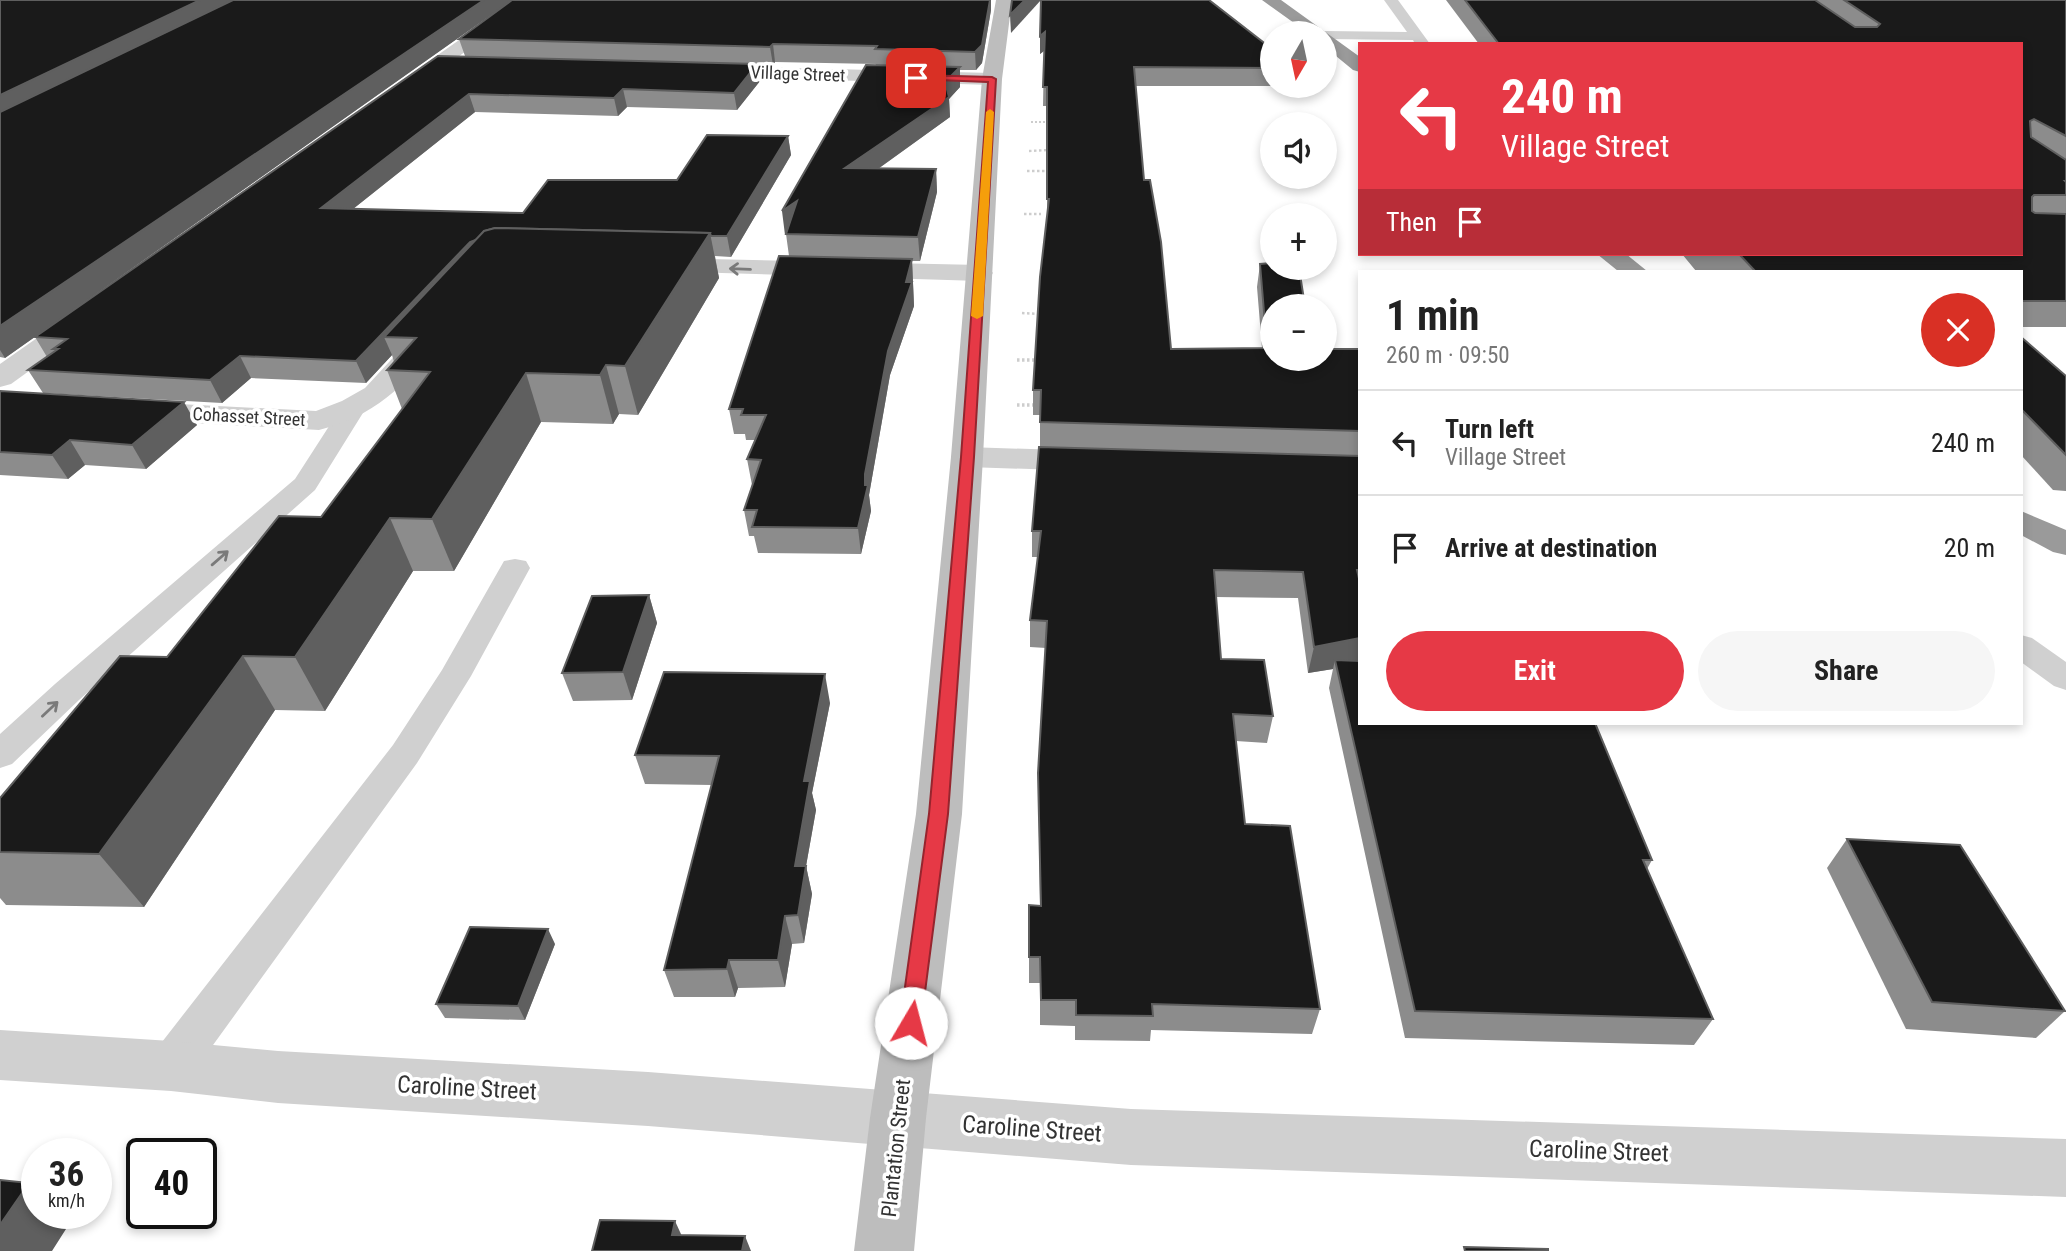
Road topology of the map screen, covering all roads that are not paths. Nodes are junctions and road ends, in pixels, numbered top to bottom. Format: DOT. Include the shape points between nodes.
graph roads {
  1 [pos="527,0"];
  2 [pos="1270,0"];
  3 [pos="1391,0"];
  4 [pos="999,2"];
  5 [pos="1301,21"];
  6 [pos="1337,37"];
  7 [pos="1420,40"];
  8 [pos="1337,46"];
  9 [pos="437,64"];
  10 [pos="1358,64"];
  11 [pos="472,65"];
  12 [pos="691,71"];
  13 [pos="992,79"];
  14 [pos="392,96"];
  15 [pos="1613,256"];
  16 [pos="644,265"];
  17 [pos="1633,270"];
  18 [pos="980,273"];
  19 [pos="103,304"];
  20 [pos="445,318"];
  21 [pos="0,378"];
  22 [pos="353,408"];
  23 [pos="108,409"];
  24 [pos="967,457"];
  25 [pos="1120,461"];
  26 [pos="2023,522"];
  27 [pos="2066,544"];
  28 [pos="514,568"];
  29 [pos="2023,647"];
  30 [pos="2066,678"];
  31 [pos="0,755"];
  32 [pos="0,1055"];
  33 [pos="171,1066"];
  34 [pos="898,1118"];
  35 [pos="2066,1168"];
  36 [pos="884,1251"];
  1 -- 9 [label="street"];
  2 -- 5 [label="highway"];
  3 -- 7 [label="lane"];
  4 -- 13 [label="street, Plantation Street"];
  6 -- 7 [label="lane"];
  8 -- 10 [label="highway"];
  9 -- 11 [label="street"];
  9 -- 14 [label="street"];
  12 -- 13 [label="street, Village Street"];
  13 -- 18 [label="street, Plantation Street"];
  15 -- 17 [label="highway"];
  18 -- 16 [label="street, one-way"];
  18 -- 24 [label="street, Plantation Street"];
  19 -- 21 [label="street"];
  20 -- 22 [label="street, Cohasset Street" via="376,394"];
  22 -- 23 [label="street, Cohasset Street" via="319,421"];
  31 -- 22 [label="lane, one-way" via="305,484"];
  24 -- 25 [label="street"];
  24 -- 34 [label="street, Plantation Street" via="939,814"];
  26 -- 27 [label="highway"];
  28 -- 33 [label="lane" via="455,676 405,754"];
  29 -- 30 [label="lane"];
  32 -- 33 [label="street, Caroline Street"];
  33 -- 34 [label="street, Caroline Street"];
  34 -- 35 [label="street, Caroline Street" via="1131,1137"];
  34 -- 36 [label="street, Plantation Street"];
}
